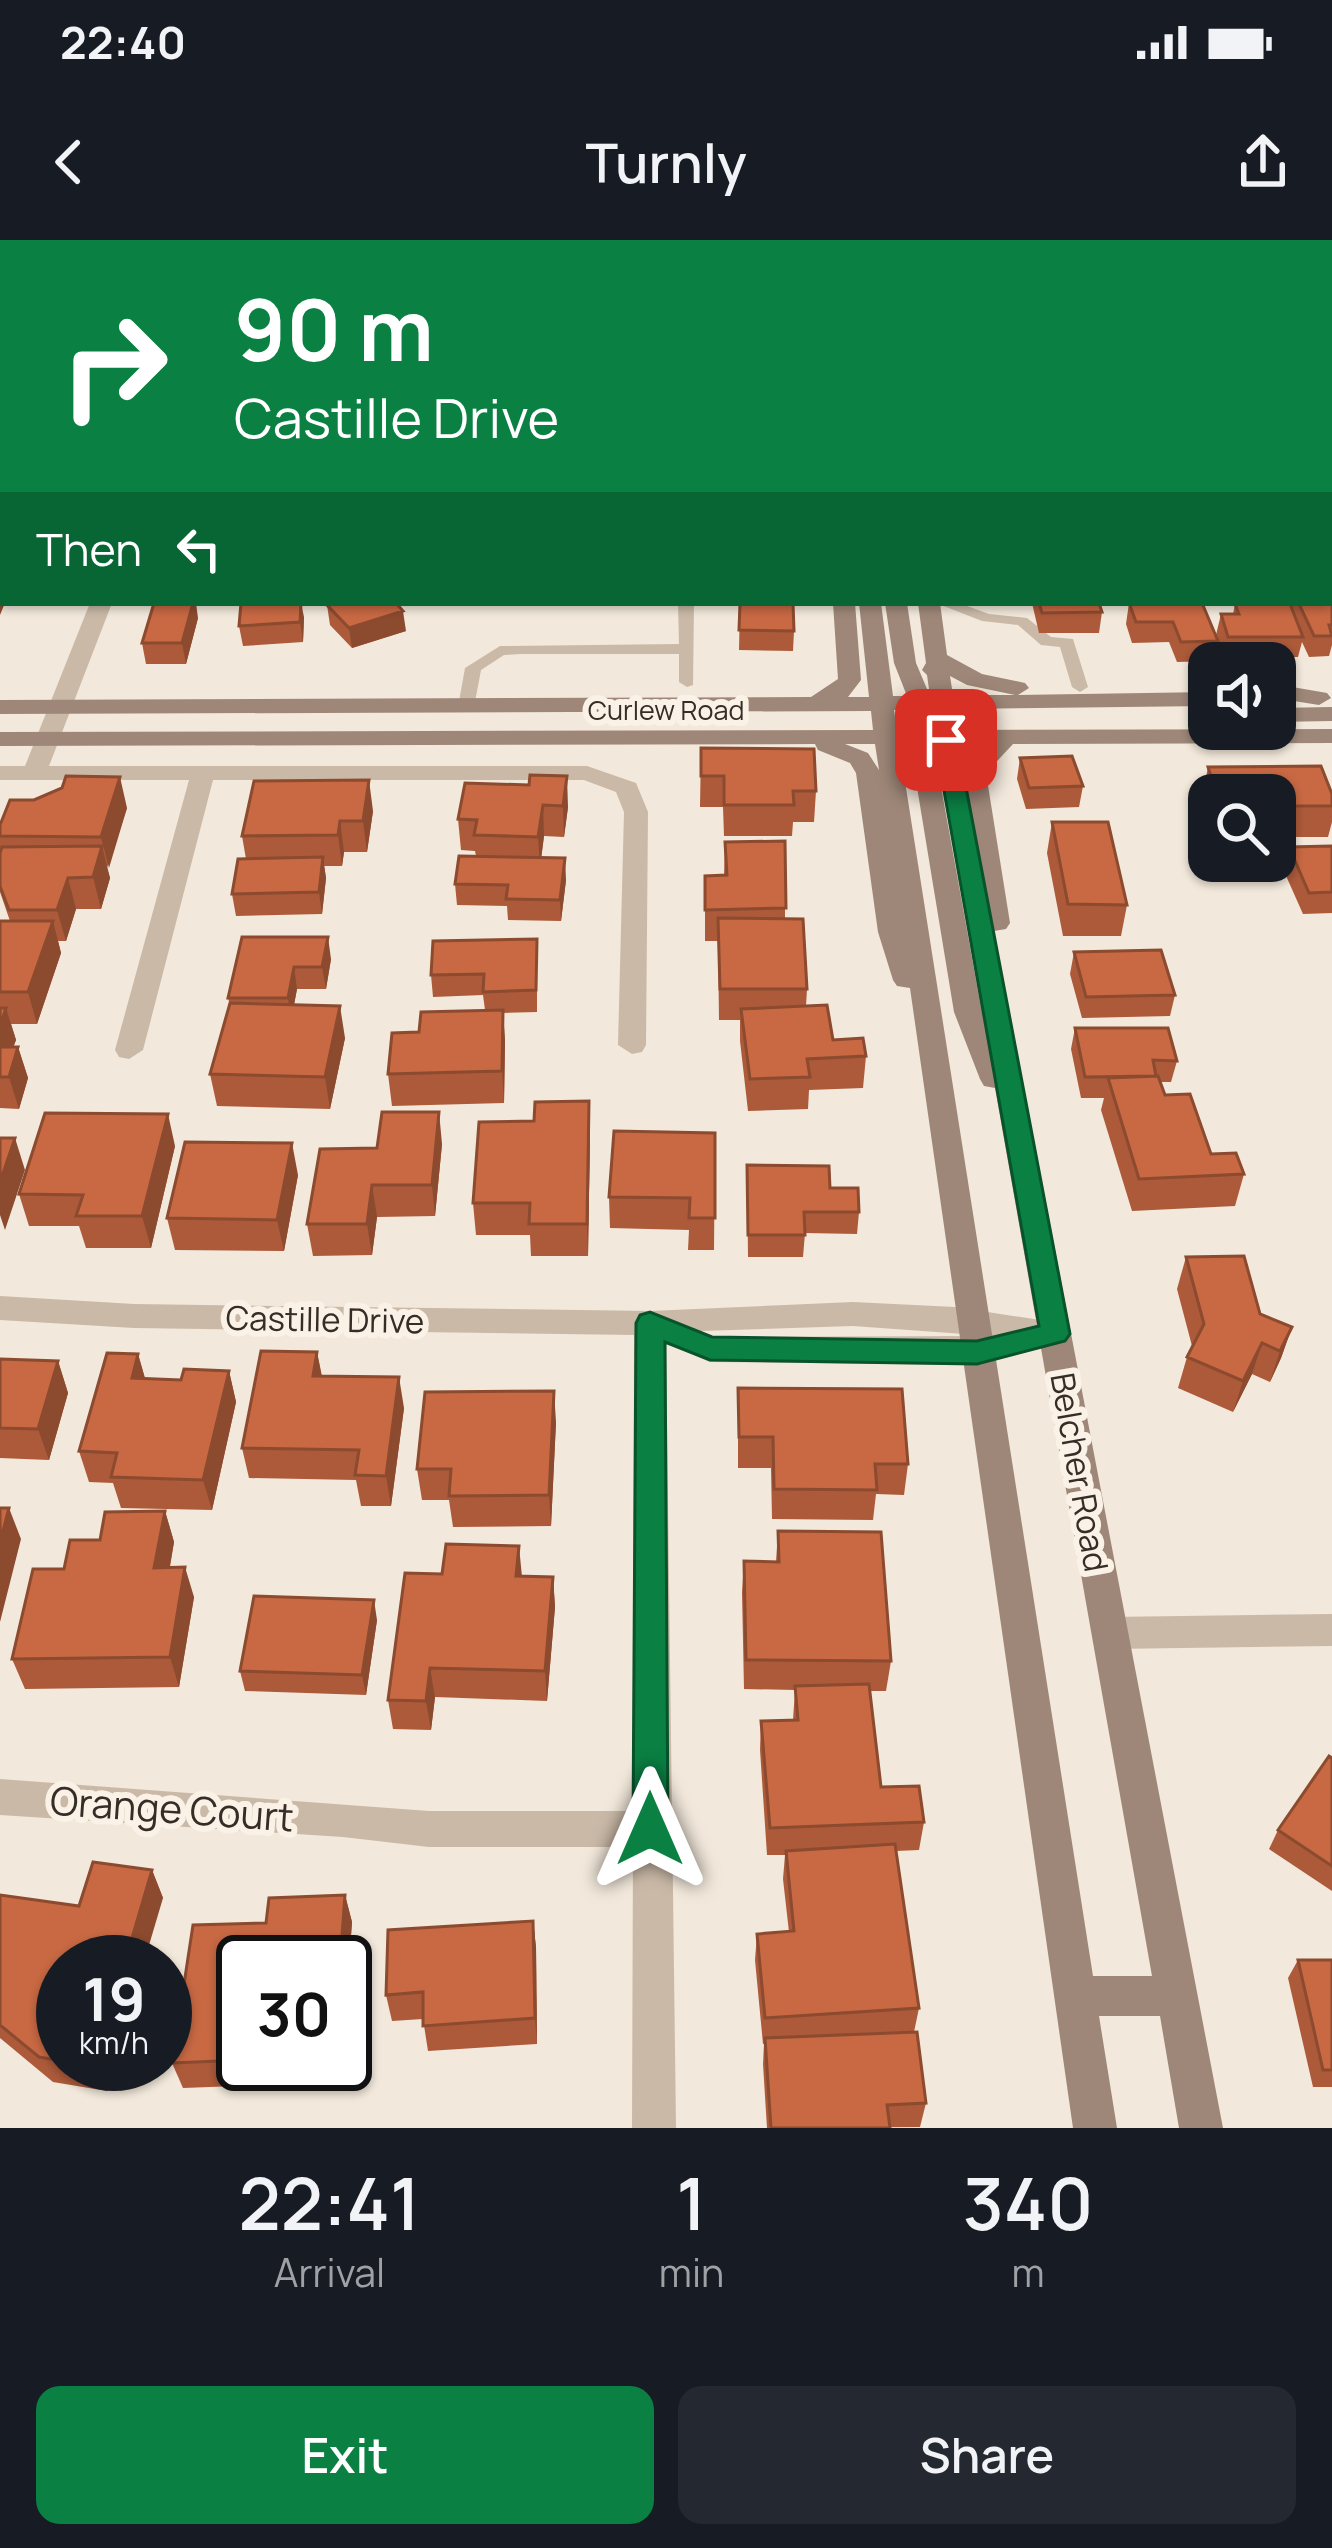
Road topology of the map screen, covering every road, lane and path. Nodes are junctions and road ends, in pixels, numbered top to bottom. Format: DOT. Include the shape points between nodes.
graph roads {
  1 [pos="100,606"];
  2 [pos="686,606"];
  3 [pos="844,606"];
  4 [pos="871,606"];
  5 [pos="896,606"];
  6 [pos="930,606"];
  7 [pos="953,606"];
  8 [pos="686,649"];
  9 [pos="939,660"];
  10 [pos="687,682"];
  11 [pos="1188,685"];
  12 [pos="1080,687"];
  13 [pos="1296,698"];
  14 [pos="1188,701"];
  15 [pos="1328,703"];
  16 [pos="815,705"];
  17 [pos="466,706"];
  18 [pos="0,707"];
  19 [pos="57,707"];
  20 [pos="1296,710"];
  21 [pos="1188,716"];
  22 [pos="912,722"];
  23 [pos="1332,736"];
  24 [pos="0,739"];
  25 [pos="46,739"];
  26 [pos="367,739"];
  27 [pos="803,739"];
  28 [pos="1004,739"];
  29 [pos="0,773"];
  30 [pos="34,773"];
  31 [pos="203,773"];
  32 [pos="632,1045"];
  33 [pos="129,1050"];
  34 [pos="934,1061"];
  35 [pos="1011,1094"];
  36 [pos="1021,1147"];
  37 [pos="0,1308"];
  38 [pos="650,1323"];
  39 [pos="1055,1334"];
  40 [pos="975,1335"];
  41 [pos="1332,1630"];
  42 [pos="1110,1633"];
  43 [pos="0,1797"];
  44 [pos="650,1829"];
  45 [pos="1075,1996"];
  46 [pos="1177,1996"];
  47 [pos="654,2128"];
  48 [pos="1095,2128"];
  49 [pos="1201,2128"];
  1 -- 19 [label="street"];
  2 -- 8 [label="lane"];
  3 -- 16 [label="main road" via="850,680"];
  4 -- 22 [label="main road, Belcher Road"];
  5 -- 22 [label="main road"];
  6 -- 9 [label="main road"];
  7 -- 12 [label="lane" via="1022,621 1047,642 1067,643"];
  8 -- 10 [label="lane"];
  8 -- 17 [label="lane" via="500,651 473,668"];
  9 -- 12 [label="main road" via="992,685"];
  9 -- 22 [label="main road"];
  11 -- 12 [label="main road"];
  13 -- 15 [label="main road"];
  14 -- 22 [label="main road, Curlew Road"];
  15 -- 20 [label="main road"];
  16 -- 17 [label="main road, Curlew Road"];
  16 -- 22 [label="main road, Curlew Road"];
  17 -- 19 [label="main road, Curlew Road"];
  18 -- 19 [label="main road, Curlew Road"];
  19 -- 25 [label="street"];
  21 -- 22 [label="main road"];
  22 -- 26 [label="main road" via="476,725"];
  22 -- 27 [label="main road, Curlew Road"];
  22 -- 28 [label="main road, Curlew Road"];
  22 -- 34 [label="main road, Belcher Road" via="891,773"];
  22 -- 35 [label="main road, Belcher Road"];
  22 -- 36 [label="main road" via="968,1012"];
  23 -- 28 [label="main road, Curlew Road"];
  24 -- 25 [label="main road, Curlew Road"];
  25 -- 26 [label="main road, Curlew Road"];
  25 -- 30 [label="street"];
  26 -- 27 [label="main road, Curlew Road"];
  27 -- 34 [label="main road" via="859,758 868,773 891,932"];
  28 -- 35 [label="main road" via="974,781 993,876"];
  29 -- 30 [label="street"];
  30 -- 31 [label="street"];
  31 -- 32 [label="street" via="587,773 627,788 636,812"];
  31 -- 33 [label="street"];
  34 -- 40 [label="main road, Belcher Road"];
  35 -- 36 [label="main road, Belcher Road"];
  36 -- 39 [label="main road, Belcher Road"];
  37 -- 38 [label="street, Castille Drive"];
  38 -- 40 [label="street, Castille Drive" via="710,1348"];
  38 -- 44 [label="street"];
  39 -- 40 [label="street, Castille Drive"];
  39 -- 42 [label="main road, Belcher Road"];
  40 -- 45 [label="main road, Belcher Road"];
  41 -- 42 [label="street"];
  42 -- 46 [label="main road, Belcher Road"];
  43 -- 44 [label="street, Orange Court" via="429,1829"];
  44 -- 47 [label="street"];
  45 -- 46 [label="main road"];
  45 -- 48 [label="main road, Belcher Road"];
  46 -- 49 [label="main road, Belcher Road"];
}
